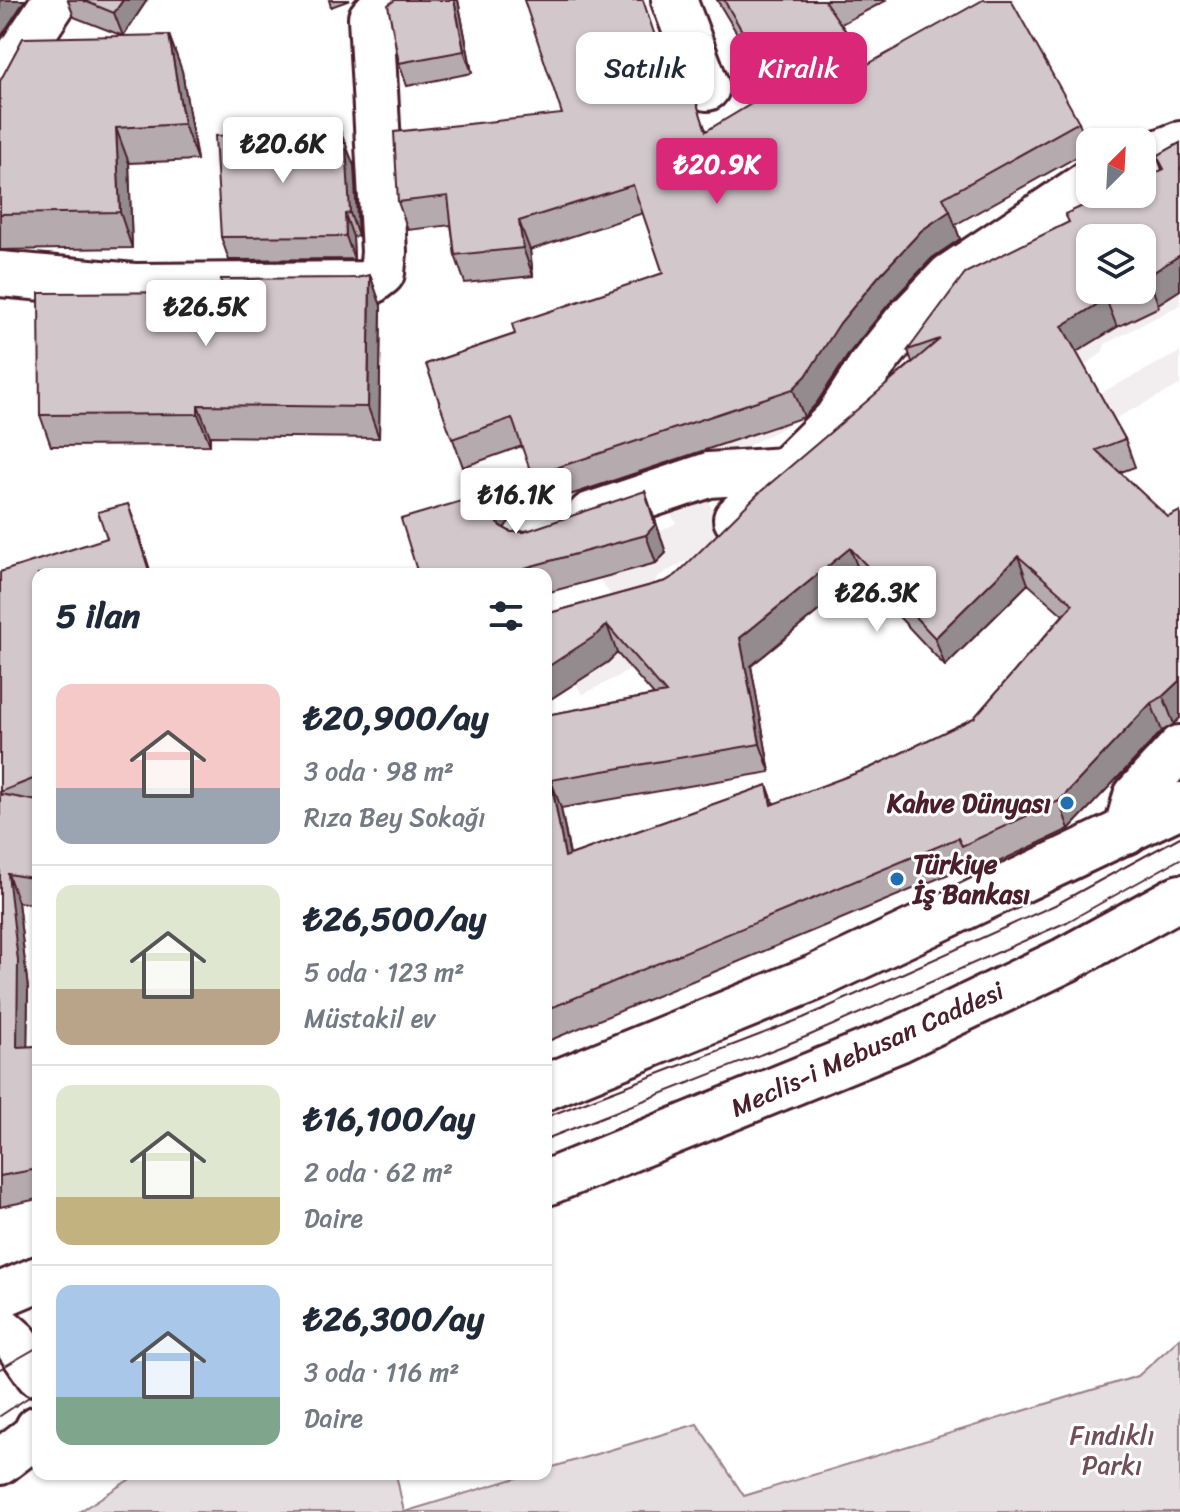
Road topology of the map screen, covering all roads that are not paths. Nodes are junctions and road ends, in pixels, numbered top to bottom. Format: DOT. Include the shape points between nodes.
graph roads {
  1 [pos="55,0"];
  2 [pos="394,0"];
  3 [pos="674,0"];
  4 [pos="686,32"];
  5 [pos="0,83"];
  6 [pos="1180,144"];
  7 [pos="1156,153"];
  8 [pos="1076,191"];
  9 [pos="0,274"];
  10 [pos="785,470"];
  11 [pos="558,526"];
  12 [pos="711,543"];
  13 [pos="1180,748"];
  14 [pos="1180,805"];
  15 [pos="1126,832"];
  16 [pos="1180,897"];
  17 [pos="552,1085"];
  18 [pos="552,1181"];
  19 [pos="32,1282"];
  20 [pos="0,1295"];
  21 [pos="0,1328"];
  22 [pos="32,1365"];
  23 [pos="32,1438"];
  24 [pos="0,1462"];
  25 [pos="32,1468"];
  26 [pos="0,1487"];
  1 -- 5 [label="street"];
  2 -- 9 [label="street" via="371,18 384,252 382,273 368,284 134,286"];
  3 -- 4 [label="street"];
  6 -- 7 [label="street"];
  8 -- 10 [label="street" via="950,276 870,367 836,420"];
  10 -- 11 [label="street" via="709,475"];
  10 -- 12 [label="street"];
  13 -- 15 [label="street" via="1136,796"];
  14 -- 15 [label="street"];
  15 -- 17 [label="street" via="814,978"];
  16 -- 18 [label="street, Meclis-i Mebusan Caddesi" via="1065,960 900,1039"];
  19 -- 20 [label="street"];
  21 -- 22 [label="street"];
  23 -- 24 [label="street"];
  25 -- 26 [label="street"];
}
